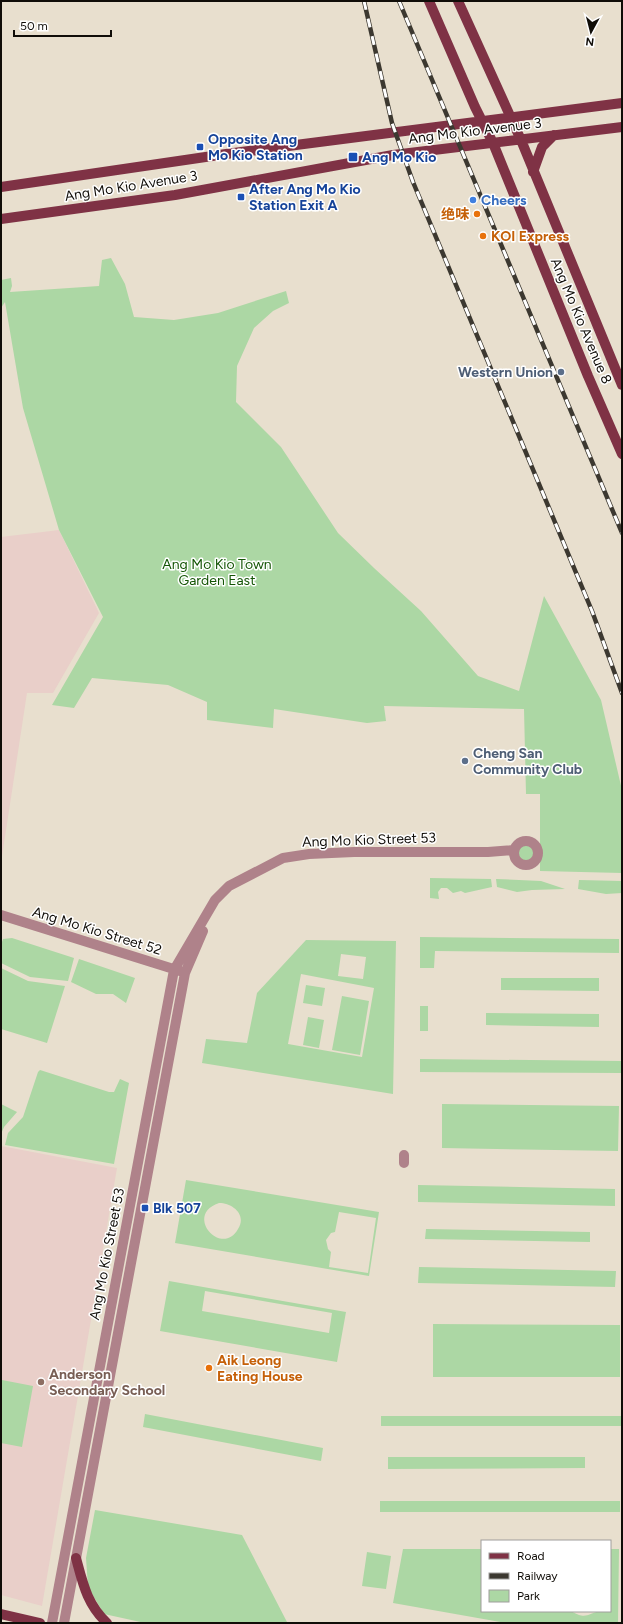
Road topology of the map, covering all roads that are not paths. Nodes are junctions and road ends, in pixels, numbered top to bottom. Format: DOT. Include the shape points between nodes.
graph roads {
  1 [pos="429,1"];
  2 [pos="458,1"];
  3 [pos="622,103"];
  4 [pos="510,117"];
  5 [pos="483,121"];
  6 [pos="622,128"];
  7 [pos="554,135"];
  8 [pos="521,140"];
  9 [pos="493,143"];
  10 [pos="533,172"];
  11 [pos="1,187"];
  12 [pos="1,219"];
  13 [pos="622,385"];
  14 [pos="622,454"];
  15 [pos="515,855"];
  16 [pos="215,900"];
  17 [pos="1,915"];
  18 [pos="174,970"];
  19 [pos="185,973"];
  20 [pos="76,1558"];
  21 [pos="1,1614"];
  22 [pos="40,1623"];
  23 [pos="52,1623"];
  24 [pos="64,1623"];
  25 [pos="107,1623"];
  1 -- 5 [label="main road, Ang Mo Kio Avenue 8"];
  2 -- 4 [label="main road, Ang Mo Kio Avenue 8"];
  3 -- 4 [label="main road, Ang Mo Kio Avenue 3"];
  4 -- 5 [label="main road, Ang Mo Kio Avenue 3"];
  4 -- 8 [label="main road, Ang Mo Kio Avenue 8"];
  5 -- 9 [label="main road, Ang Mo Kio Avenue 8"];
  5 -- 11 [label="main road, Ang Mo Kio Avenue 3" via="196,158"];
  6 -- 7 [label="main road, Ang Mo Kio Avenue 3"];
  7 -- 8 [label="main road, Ang Mo Kio Avenue 3"];
  7 -- 10 [label="main road" via="542,147"];
  8 -- 9 [label="main road, Ang Mo Kio Avenue 3"];
  8 -- 10 [label="main road, Ang Mo Kio Avenue 8"];
  9 -- 12 [label="main road, Ang Mo Kio Avenue 3" via="393,155 175,195"];
  9 -- 14 [label="main road, Ang Mo Kio Avenue 8"];
  10 -- 13 [label="main road, Ang Mo Kio Avenue 8"];
  15 -- 16 [label="street, Ang Mo Kio Street 53" via="488,852 309,854 283,858 229,886"];
  16 -- 18 [label="street, Ang Mo Kio Street 53"];
  16 -- 19 [label="street, Ang Mo Kio Street 53"];
  17 -- 18 [label="street, Ang Mo Kio Street 52"];
  18 -- 19 [label="street, Ang Mo Kio Street 52"];
  18 -- 23 [label="street, Ang Mo Kio Street 53"];
  19 -- 20 [label="street, Ang Mo Kio Street 53"];
  20 -- 24 [label="street, Ang Mo Kio Street 53"];
  20 -- 25 [label="main road" via="84,1588 94,1609"];
  21 -- 22 [label="main road"];
}
